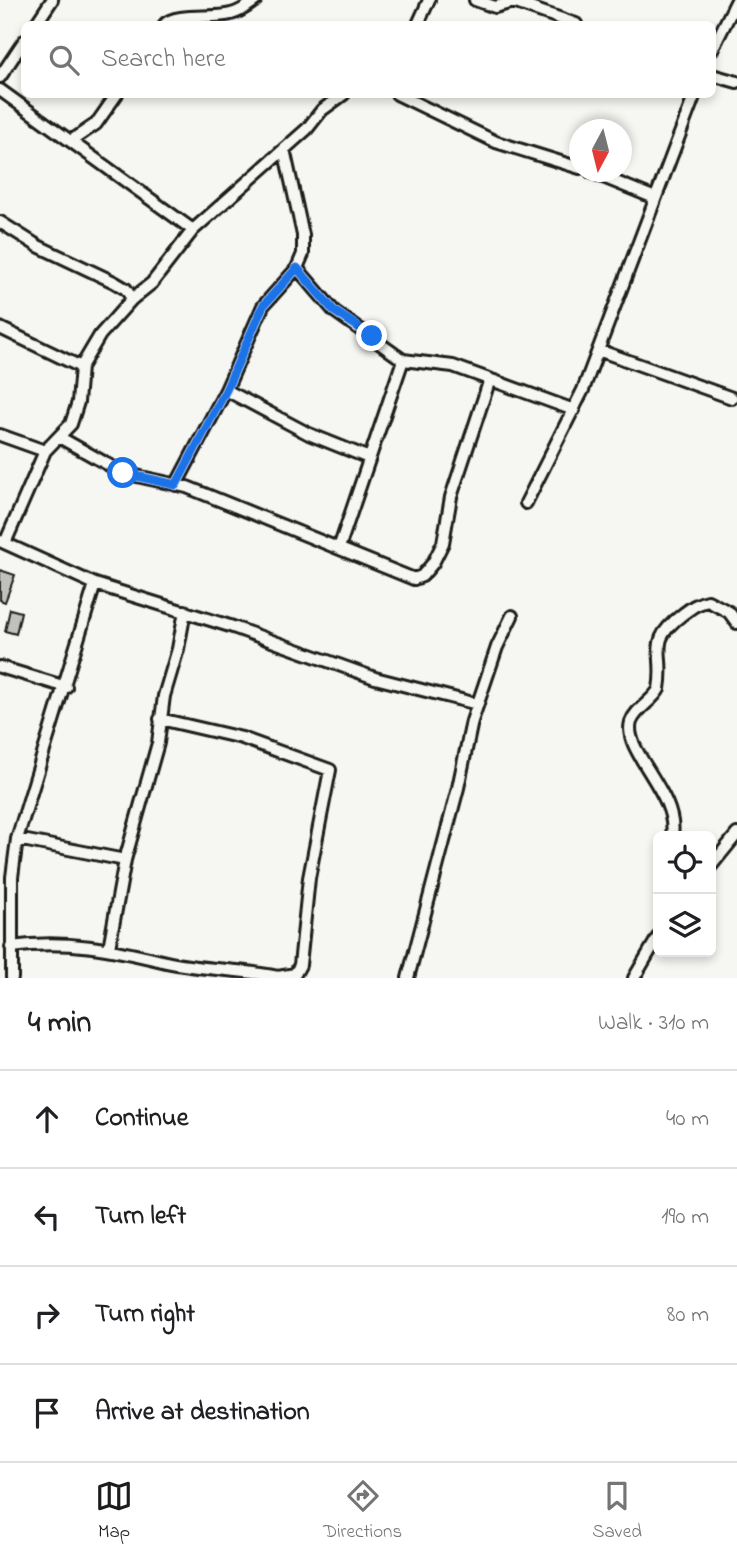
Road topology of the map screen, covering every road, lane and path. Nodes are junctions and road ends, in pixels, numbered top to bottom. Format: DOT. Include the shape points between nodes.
graph roads {
  1 [pos="52,0"];
  2 [pos="257,0"];
  3 [pos="429,0"];
  4 [pos="475,0"];
  5 [pos="737,0"];
  6 [pos="515,1"];
  7 [pos="38,21"];
  8 [pos="171,21"];
  9 [pos="419,21"];
  10 [pos="568,21"];
  11 [pos="716,42"];
  12 [pos="21,46"];
  13 [pos="716,76"];
  14 [pos="0,77"];
  15 [pos="737,82"];
  16 [pos="0,90"];
  17 [pos="114,98"];
  18 [pos="338,98"];
  19 [pos="405,98"];
  20 [pos="693,98"];
  21 [pos="71,141"];
  22 [pos="284,149"];
  23 [pos="569,165"];
  24 [pos="616,182"];
  25 [pos="655,198"];
  26 [pos="0,222"];
  27 [pos="193,230"];
  28 [pos="297,268"];
  29 [pos="132,299"];
  30 [pos="0,328"];
  31 [pos="598,350"];
  32 [pos="403,360"];
  33 [pos="81,367"];
  34 [pos="490,379"];
  35 [pos="226,390"];
  36 [pos="732,398"];
  37 [pos="574,410"];
  38 [pos="0,435"];
  39 [pos="59,437"];
  40 [pos="45,451"];
  41 [pos="369,458"];
  42 [pos="176,485"];
  43 [pos="526,503"];
  44 [pos="2,542"];
  45 [pos="339,548"];
  46 [pos="95,584"];
  47 [pos="185,611"];
  48 [pos="512,616"];
  49 [pos="737,623"];
  50 [pos="0,667"];
  51 [pos="66,687"];
  52 [pos="477,704"];
  53 [pos="160,719"];
  54 [pos="673,831"];
  55 [pos="737,834"];
  56 [pos="18,839"];
  57 [pos="125,860"];
  58 [pos="716,860"];
  59 [pos="653,946"];
  60 [pos="11,947"];
  61 [pos="109,948"];
  62 [pos="12,978"];
  63 [pos="408,978"];
  64 [pos="634,978"];
  1 -- 7 [label="street"];
  2 -- 8 [label="street" via="235,14"];
  3 -- 9 [label="street"];
  4 -- 6 [label="street" via="495,7"];
  5 -- 11 [label="street"];
  6 -- 10 [label="street"];
  12 -- 14 [label="street"];
  13 -- 15 [label="street"];
  16 -- 21 [label="street"];
  17 -- 21 [label="street" via="96,124"];
  18 -- 22 [label="street"];
  19 -- 23 [label="street" via="496,142"];
  20 -- 25 [label="street"];
  21 -- 27 [label="street"];
  22 -- 27 [label="street"];
  22 -- 28 [label="street" via="303,235"];
  24 -- 25 [label="street"];
  25 -- 31 [label="street"];
  26 -- 29 [label="street" via="37,246 126,289"];
  27 -- 29 [label="street" via="152,283"];
  28 -- 32 [label="street" via="334,311"];
  28 -- 35 [label="street" via="263,306"];
  29 -- 33 [label="street" via="100,335"];
  30 -- 33 [label="street"];
  31 -- 36 [label="street"];
  31 -- 37 [label="street"];
  32 -- 34 [label="street" via="453,366"];
  32 -- 41 [label="street"];
  33 -- 39 [label="street" via="75,413"];
  34 -- 37 [label="street"];
  34 -- 45 [label="street" via="451,496 443,542 422,576 414,579"];
  35 -- 41 [label="street" via="309,434"];
  35 -- 42 [label="street"];
  37 -- 43 [label="street"];
  38 -- 40 [label="street"];
  39 -- 40 [label="street"];
  39 -- 42 [label="street" via="123,473"];
  40 -- 44 [label="street"];
  41 -- 45 [label="street"];
  42 -- 45 [label="street"];
  44 -- 46 [label="street"];
  46 -- 47 [label="street"];
  46 -- 51 [label="street"];
  47 -- 52 [label="street" via="375,678"];
  47 -- 53 [label="street"];
  48 -- 52 [label="street"];
  49 -- 54 [label="street" via="729,612 708,601 667,627 659,640 659,689 630,725 635,747 671,809"];
  50 -- 51 [label="street"];
  51 -- 56 [label="street"];
  52 -- 63 [label="street"];
  53 -- 57 [label="street" via="158,743"];
  53 -- 61 [label="street" via="242,738 330,770 309,878 300,965 291,976 278,977 167,962"];
  55 -- 58 [label="street"];
  56 -- 57 [label="street"];
  56 -- 60 [label="street" via="12,877"];
  57 -- 61 [label="street"];
  59 -- 64 [label="street"];
  60 -- 61 [label="street" via="54,943"];
  60 -- 62 [label="street"];
}
